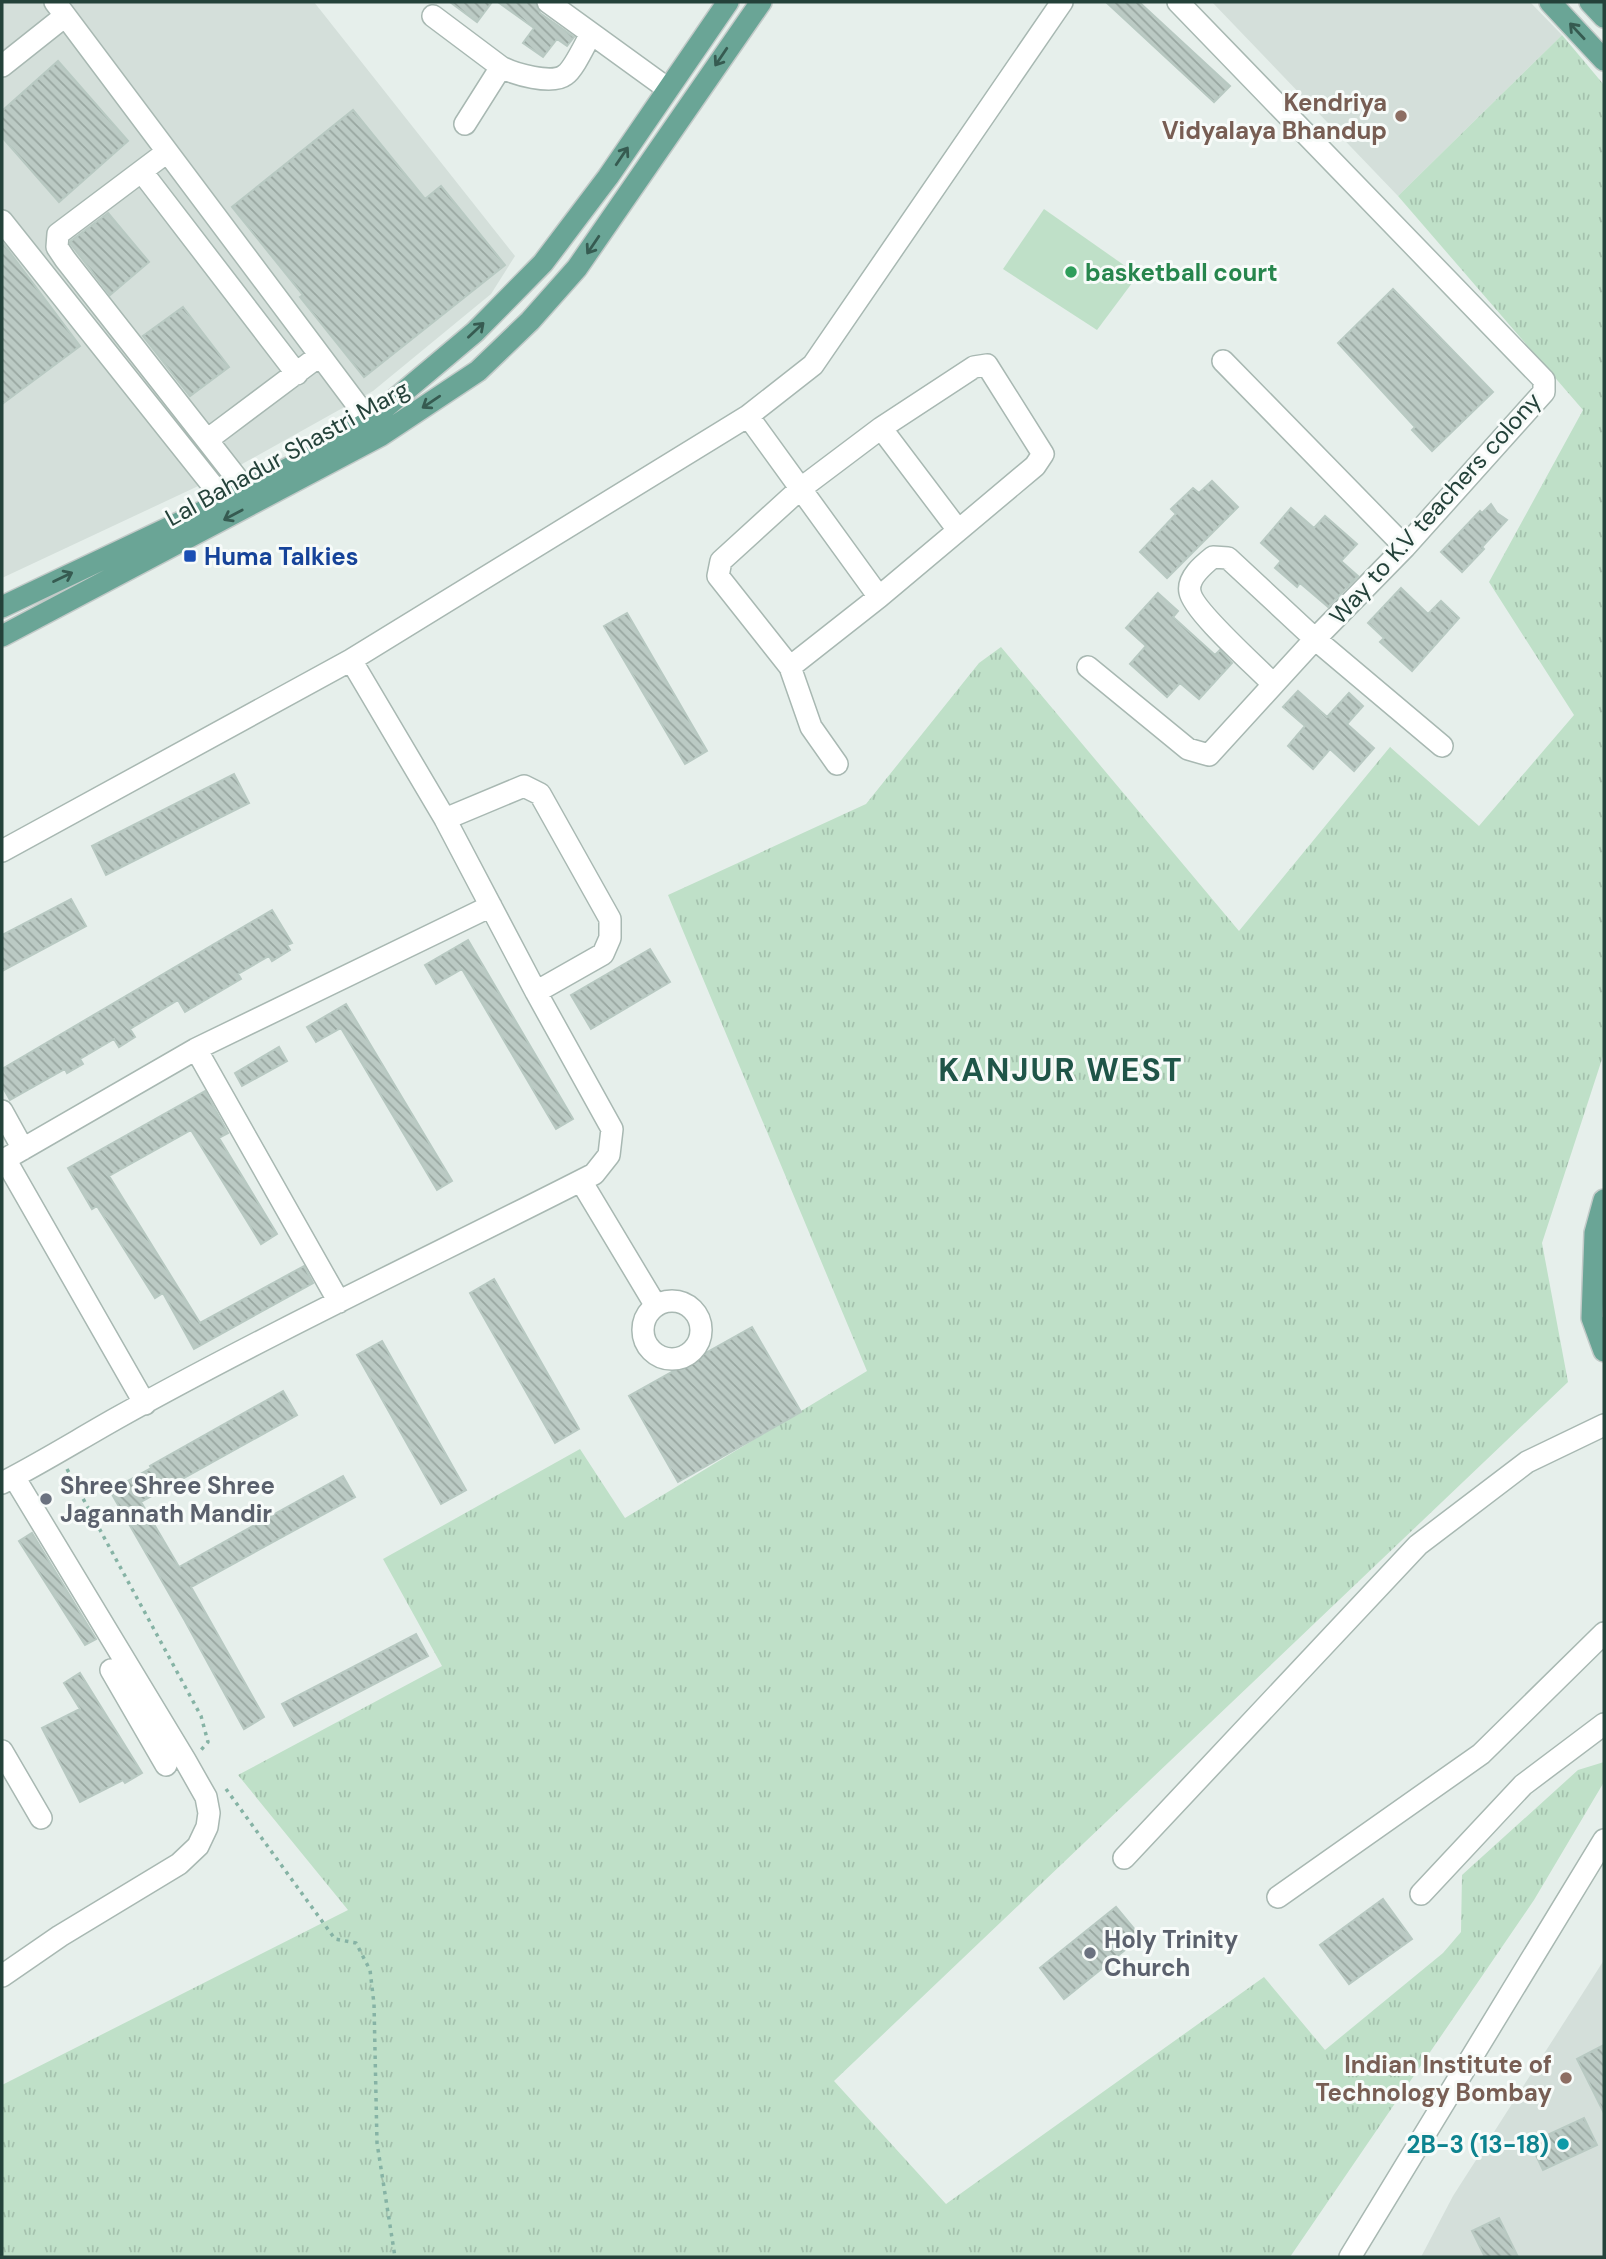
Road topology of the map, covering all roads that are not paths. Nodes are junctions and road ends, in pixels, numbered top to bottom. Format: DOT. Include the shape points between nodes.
graph roads {
  1 [pos="548,2"];
  2 [pos="728,2"];
  3 [pos="761,2"];
  4 [pos="1062,2"];
  5 [pos="1178,2"];
  6 [pos="1550,2"];
  7 [pos="1590,2"];
  8 [pos="60,9"];
  9 [pos="433,16"];
  10 [pos="1604,17"];
  11 [pos="592,34"];
  12 [pos="1604,60"];
  13 [pos="2,66"];
  14 [pos="501,67"];
  15 [pos="668,89"];
  16 [pos="465,124"];
  17 [pos="167,152"];
  18 [pos="142,172"];
  19 [pos="2,221"];
  20 [pos="319,356"];
  21 [pos="1223,361"];
  22 [pos="297,374"];
  23 [pos="748,416"];
  24 [pos="881,428"];
  25 [pos="374,429"];
  26 [pos="207,440"];
  27 [pos="800,489"];
  28 [pos="246,490"];
  29 [pos="225,501"];
  30 [pos="958,530"];
  31 [pos="1405,547"];
  32 [pos="879,597"];
  33 [pos="2,607"];
  34 [pos="2,636"];
  35 [pos="1315,639"];
  36 [pos="351,660"];
  37 [pos="790,667"];
  38 [pos="1088,667"];
  39 [pos="1273,684"];
  40 [pos="1442,746"];
  41 [pos="837,764"];
  42 [pos="445,819"];
  43 [pos="2,851"];
  44 [pos="491,906"];
  45 [pos="536,992"];
  46 [pos="196,1049"];
  47 [pos="2,1111"];
  48 [pos="10,1156"];
  49 [pos="581,1181"];
  50 [pos="1604,1200"];
  51 [pos="339,1302"];
  52 [pos="656,1306"];
  53 [pos="1604,1351"];
  54 [pos="145,1404"];
  55 [pos="1604,1425"];
  56 [pos="8,1480"];
  57 [pos="1604,1633"];
  58 [pos="111,1670"];
  59 [pos="129,1685"];
  60 [pos="1604,1724"];
  61 [pos="2,1751"];
  62 [pos="41,1818"];
  63 [pos="1604,1840"];
  64 [pos="1124,1858"];
  65 [pos="1421,1894"];
  66 [pos="1278,1897"];
  67 [pos="2,1976"];
  68 [pos="1350,2257"];
  1 -- 11 [label="street"];
  2 -- 15 [label="main road, Lal Bahadur Shastri Marg"];
  3 -- 25 [label="main road, Lal Bahadur Shastri Marg, one-way" via="577,268 530,321 478,371"];
  4 -- 23 [label="street" via="813,365"];
  5 -- 31 [label="street, Way to K.V teachers colony" via="1544,380 1544,392"];
  12 -- 6 [label="main road, one-way"];
  7 -- 10 [label="main road"];
  8 -- 13 [label="street"];
  8 -- 17 [label="street"];
  9 -- 14 [label="street"];
  11 -- 14 [label="street" via="566,75 557,79 517,75"];
  11 -- 15 [label="street"];
  14 -- 16 [label="street"];
  25 -- 15 [label="main road, Lal Bahadur Shastri Marg, one-way" via="544,263"];
  17 -- 18 [label="street"];
  17 -- 20 [label="street"];
  18 -- 22 [label="street"];
  18 -- 26 [label="street" via="58,234 57,247"];
  19 -- 29 [label="street"];
  20 -- 22 [label="street"];
  20 -- 25 [label="street"];
  21 -- 31 [label="street"];
  22 -- 26 [label="street"];
  23 -- 27 [label="street"];
  23 -- 36 [label="street"];
  24 -- 27 [label="street"];
  24 -- 30 [label="street"];
  24 -- 30 [label="street" via="974,367 988,365 1044,453 1035,466"];
  25 -- 28 [label="main road, Lal Bahadur Shastri Marg"];
  25 -- 34 [label="main road, Lal Bahadur Shastri Marg, one-way"];
  26 -- 28 [label="street"];
  27 -- 32 [label="street"];
  27 -- 37 [label="street" via="721,561 718,576"];
  28 -- 29 [label="main road, Lal Bahadur Shastri Marg"];
  33 -- 29 [label="main road, Lal Bahadur Shastri Marg, one-way"];
  30 -- 32 [label="street"];
  31 -- 35 [label="street, Way to K.V teachers colony"];
  32 -- 37 [label="street"];
  35 -- 39 [label="street, Way to K.V teachers colony"];
  35 -- 39 [label="street" via="1228,558 1213,557 1201,567 1190,592 1199,608"];
  35 -- 40 [label="street"];
  36 -- 42 [label="street"];
  36 -- 43 [label="street"];
  37 -- 41 [label="street" via="811,727"];
  38 -- 39 [label="street, Way to K.V teachers colony" via="1188,750 1209,755"];
  42 -- 44 [label="street"];
  42 -- 45 [label="street" via="524,786 540,794 610,919 610,938 603,954"];
  44 -- 45 [label="street"];
  44 -- 46 [label="street"];
  45 -- 49 [label="street" via="612,1129 609,1155 594,1174"];
  46 -- 48 [label="street"];
  46 -- 51 [label="street"];
  47 -- 48 [label="street"];
  48 -- 54 [label="street"];
  49 -- 51 [label="street"];
  49 -- 52 [label="street"];
  50 -- 53 [label="main road" via="1595,1233 1592,1318"];
  51 -- 54 [label="street"];
  54 -- 56 [label="street"];
  55 -- 64 [label="street" via="1527,1462 1418,1545"];
  56 -- 59 [label="street"];
  57 -- 66 [label="street" via="1481,1754"];
  58 -- 59 [label="street"];
  59 -- 67 [label="street" via="175,1763 205,1797 209,1813 198,1846 179,1864"];
  60 -- 65 [label="street" via="1523,1784"];
  61 -- 62 [label="street"];
  63 -- 68 [label="street"];
}
